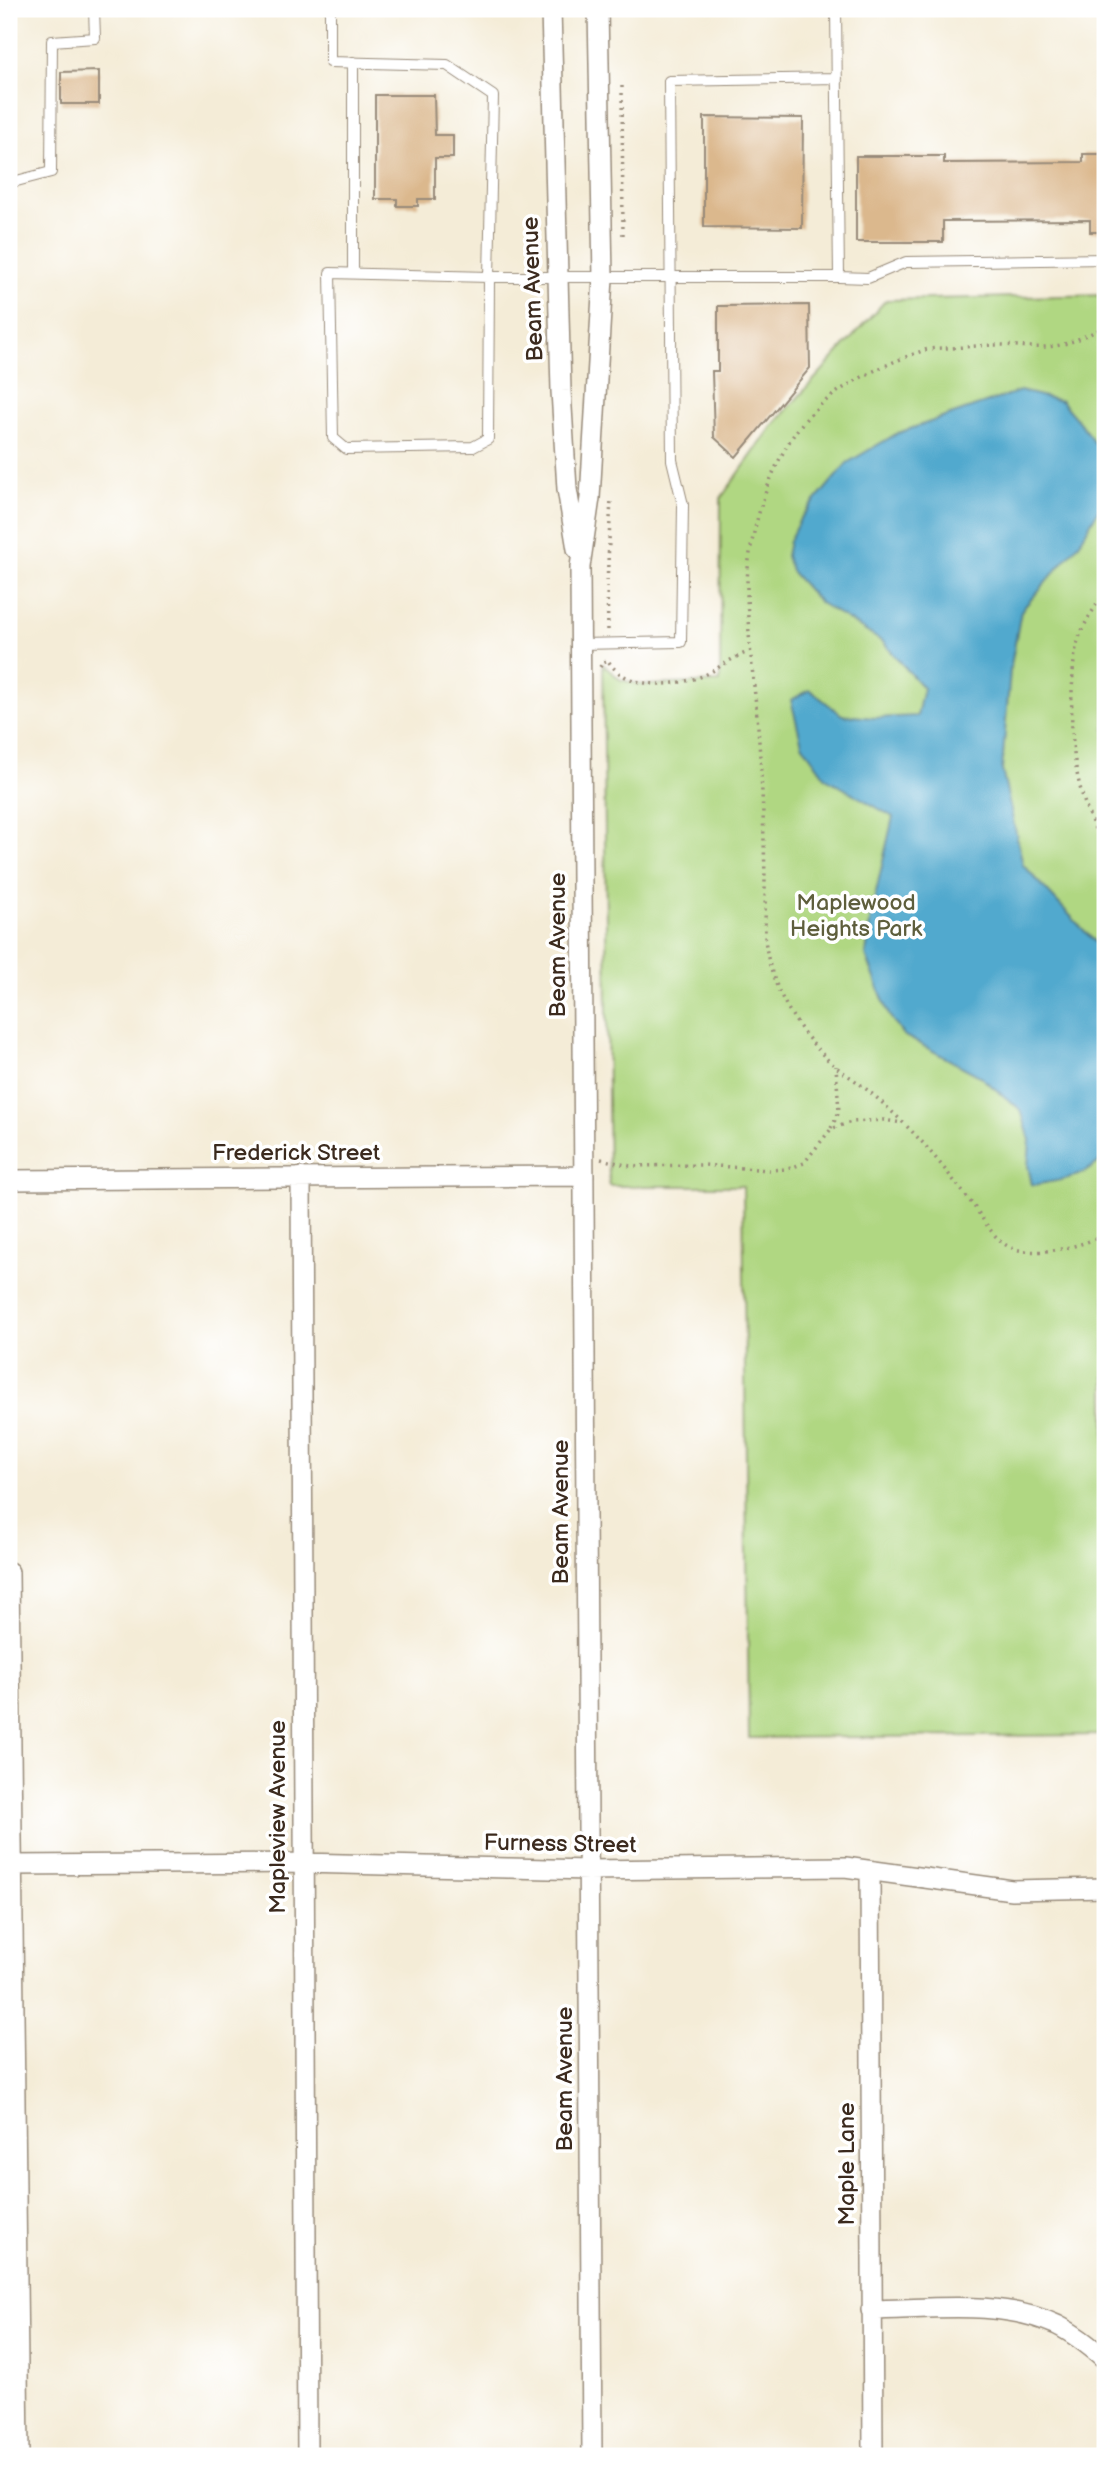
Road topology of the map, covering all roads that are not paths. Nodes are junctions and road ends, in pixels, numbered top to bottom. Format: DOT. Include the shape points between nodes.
graph roads {
  1 [pos="94,9"];
  2 [pos="330,9"];
  3 [pos="551,9"];
  4 [pos="598,9"];
  5 [pos="836,9"];
  6 [pos="353,62"];
  7 [pos="837,78"];
  8 [pos="9,183"];
  9 [pos="1105,259"];
  10 [pos="353,274"];
  11 [pos="489,277"];
  12 [pos="558,277"];
  13 [pos="839,277"];
  14 [pos="603,278"];
  15 [pos="670,278"];
  16 [pos="580,567"];
  17 [pos="580,644"];
  18 [pos="584,1176"];
  19 [pos="301,1177"];
  20 [pos="9,1180"];
  21 [pos="9,1572"];
  22 [pos="303,1863"];
  23 [pos="12,1865"];
  24 [pos="588,1870"];
  25 [pos="870,1871"];
  26 [pos="1105,1888"];
  27 [pos="871,2310"];
  28 [pos="1105,2358"];
  29 [pos="19,2456"];
  30 [pos="307,2456"];
  31 [pos="592,2456"];
  32 [pos="873,2456"];
  1 -- 8 [label="lane" via="95,38 52,41 51,172"];
  2 -- 6 [label="lane" via="330,62"];
  3 -- 12 [label="street, Beam Avenue"];
  4 -- 14 [label="street, Beam Avenue"];
  5 -- 7 [label="lane"];
  6 -- 10 [label="lane"];
  6 -- 11 [label="lane" via="447,65 493,96"];
  7 -- 13 [label="lane"];
  7 -- 15 [label="lane" via="669,81"];
  9 -- 13 [label="lane" via="906,262 868,278"];
  10 -- 11 [label="lane"];
  10 -- 11 [label="lane" via="330,273 333,438 346,449 473,447 488,439"];
  11 -- 12 [label="lane"];
  12 -- 14 [label="lane"];
  12 -- 16 [label="street, Beam Avenue" via="567,489"];
  13 -- 15 [label="lane"];
  14 -- 15 [label="lane"];
  14 -- 16 [label="street, Beam Avenue" via="590,498"];
  15 -- 17 [label="lane" via="672,460 683,505 681,642"];
  16 -- 17 [label="street, Beam Avenue"];
  17 -- 18 [label="street, Beam Avenue"];
  18 -- 19 [label="street, Frederick Street"];
  18 -- 24 [label="street, Beam Avenue"];
  19 -- 20 [label="street, Frederick Street"];
  19 -- 22 [label="street, Mapleview Avenue"];
  21 -- 23 [label="street"];
  22 -- 23 [label="street, Furness Street"];
  22 -- 24 [label="street, Furness Street"];
  22 -- 30 [label="street, Mapleview Avenue"];
  23 -- 29 [label="street"];
  24 -- 25 [label="street, Furness Street" via="845,1867"];
  24 -- 31 [label="street, Beam Avenue"];
  25 -- 26 [label="street, Furness Street" via="1012,1890"];
  25 -- 27 [label="street, Maple Lane"];
  27 -- 28 [label="street" via="982,2309 1029,2315 1080,2338"];
  27 -- 32 [label="street, Maple Lane"];
}
